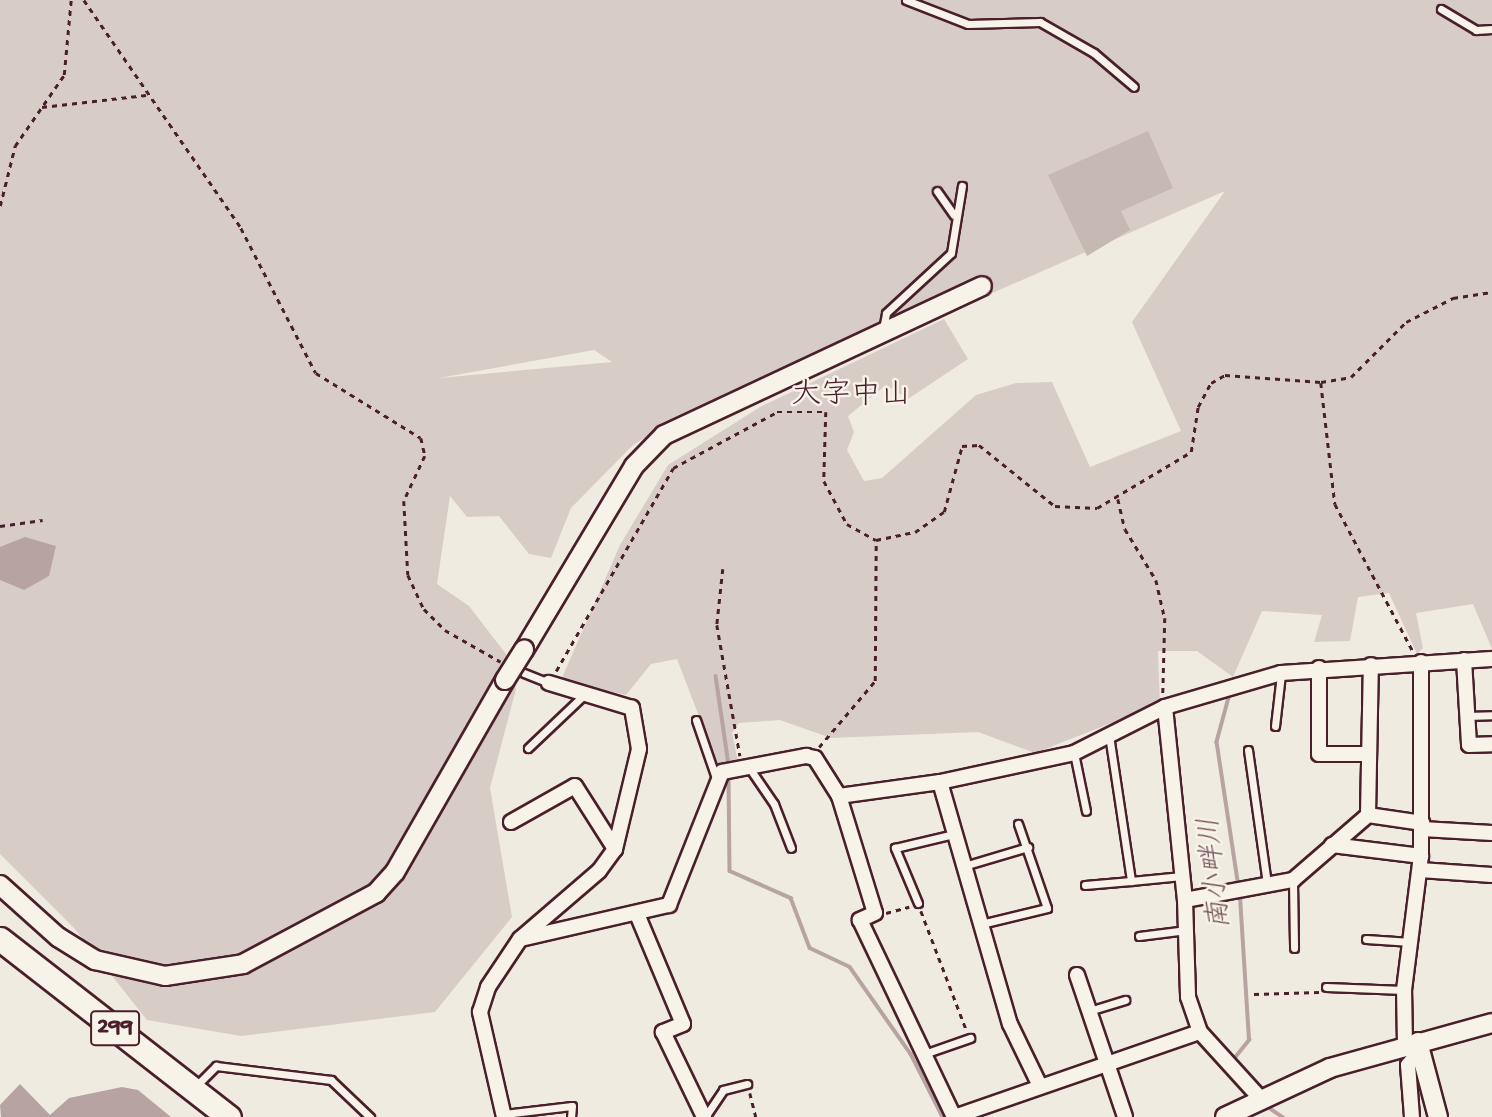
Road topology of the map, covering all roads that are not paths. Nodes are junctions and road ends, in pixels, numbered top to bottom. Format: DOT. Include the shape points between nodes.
graph roads {
  1 [pos="906,0"];
  2 [pos="1441,9"];
  3 [pos="1492,29"];
  4 [pos="1135,87"];
  5 [pos="962,186"];
  6 [pos="937,191"];
  7 [pos="955,216"];
  8 [pos="982,286"];
  9 [pos="883,336"];
  10 [pos="1492,659"];
  11 [pos="1464,660"];
  12 [pos="1419,662"];
  13 [pos="1371,665"];
  14 [pos="1319,668"];
  15 [pos="524,673"];
  16 [pos="1281,673"];
  17 [pos="549,683"];
  18 [pos="585,694"];
  19 [pos="1165,707"];
  20 [pos="1492,715"];
  21 [pos="1466,716"];
  22 [pos="696,720"];
  23 [pos="1275,726"];
  24 [pos="1108,735"];
  25 [pos="1492,744"];
  26 [pos="528,748"];
  27 [pos="1248,750"];
  28 [pos="1074,753"];
  29 [pos="1369,754"];
  30 [pos="745,766"];
  31 [pos="940,782"];
  32 [pos="718,785"];
  33 [pos="839,796"];
  34 [pos="1086,811"];
  35 [pos="1368,815"];
  36 [pos="511,822"];
  37 [pos="1017,824"];
  38 [pos="1422,826"];
  39 [pos="1492,833"];
  40 [pos="954,834"];
  41 [pos="1332,845"];
  42 [pos="1028,847"];
  43 [pos="792,848"];
  44 [pos="615,849"];
  45 [pos="1420,863"];
  46 [pos="964,866"];
  47 [pos="1182,876"];
  48 [pos="1492,876"];
  49 [pos="1293,880"];
  50 [pos="1131,881"];
  51 [pos="1267,884"];
  52 [pos="1085,885"];
  53 [pos="0,886"];
  54 [pos="1185,900"];
  55 [pos="918,903"];
  56 [pos="637,914"];
  57 [pos="981,924"];
  58 [pos="1188,930"];
  59 [pos="1139,936"];
  60 [pos="0,939"];
  61 [pos="520,939"];
  62 [pos="1366,939"];
  63 [pos="1412,942"];
  64 [pos="1294,948"];
  65 [pos="1077,975"];
  66 [pos="1326,988"];
  67 [pos="1404,990"];
  68 [pos="1125,1000"];
  69 [pos="1089,1011"];
  70 [pos="1492,1023"];
  71 [pos="1200,1032"];
  72 [pos="970,1038"];
  73 [pos="1414,1046"];
  74 [pos="924,1054"];
  75 [pos="1106,1069"];
  76 [pos="747,1084"];
  77 [pos="1039,1084"];
  78 [pos="193,1089"];
  79 [pos="1261,1099"];
  80 [pos="504,1115"];
  81 [pos="229,1117"];
  82 [pos="370,1117"];
  83 [pos="571,1117"];
  84 [pos="705,1117"];
  85 [pos="954,1117"];
  86 [pos="1125,1117"];
  87 [pos="1225,1117"];
  88 [pos="1412,1117"];
  89 [pos="1438,1117"];
  1 -- 4 [label="lane" via="968,24 1034,20 1080,44"];
  2 -- 3 [label="lane" via="1476,30"];
  5 -- 7 [label="lane"];
  6 -- 7 [label="lane"];
  7 -- 9 [label="lane" via="951,253 886,313"];
  8 -- 9 [label="street"];
  9 -- 53 [label="street, bridge" via="685,424 646,451 395,872 376,893 243,964 165,976 95,960 58,937"];
  10 -- 11 [label="street"];
  11 -- 12 [label="street"];
  11 -- 21 [label="street"];
  12 -- 13 [label="street"];
  12 -- 38 [label="street"];
  13 -- 14 [label="street"];
  13 -- 29 [label="street"];
  14 -- 16 [label="street"];
  14 -- 29 [label="street" via="1319,754"];
  15 -- 17 [label="lane"];
  16 -- 19 [label="street"];
  16 -- 23 [label="lane"];
  17 -- 18 [label="street"];
  18 -- 26 [label="lane"];
  18 -- 44 [label="street" via="632,708 639,749"];
  19 -- 24 [label="street"];
  19 -- 47 [label="street"];
  20 -- 21 [label="lane"];
  21 -- 25 [label="street" via="1469,745"];
  22 -- 32 [label="lane"];
  24 -- 28 [label="street"];
  24 -- 50 [label="lane"];
  27 -- 51 [label="lane"];
  28 -- 31 [label="street"];
  28 -- 34 [label="lane"];
  29 -- 35 [label="street"];
  30 -- 32 [label="street" via="722,772"];
  30 -- 33 [label="street" via="810,757"];
  30 -- 43 [label="lane" via="780,815"];
  31 -- 33 [label="street"];
  31 -- 40 [label="street"];
  32 -- 56 [label="street" via="669,905"];
  33 -- 74 [label="street" via="875,913 860,920"];
  35 -- 38 [label="street"];
  35 -- 41 [label="street"];
  36 -- 44 [label="street" via="575,786"];
  37 -- 42 [label="lane"];
  38 -- 39 [label="street"];
  38 -- 45 [label="street"];
  40 -- 46 [label="street"];
  40 -- 55 [label="lane" via="895,848"];
  41 -- 45 [label="street"];
  41 -- 49 [label="street"];
  42 -- 46 [label="lane"];
  42 -- 57 [label="lane" via="1047,908"];
  44 -- 61 [label="street" via="599,872"];
  45 -- 48 [label="street"];
  45 -- 63 [label="street"];
  46 -- 57 [label="street"];
  47 -- 50 [label="lane"];
  47 -- 54 [label="street"];
  49 -- 51 [label="street"];
  49 -- 64 [label="lane"];
  50 -- 52 [label="lane"];
  51 -- 54 [label="street"];
  54 -- 58 [label="street"];
  56 -- 61 [label="street"];
  56 -- 84 [label="street" via="683,1024 663,1032"];
  57 -- 77 [label="street" via="1010,1024"];
  58 -- 59 [label="lane"];
  58 -- 71 [label="street" via="1186,988"];
  60 -- 78 [label="highway, 299"];
  61 -- 80 [label="street" via="488,987 480,1012"];
  62 -- 63 [label="lane"];
  63 -- 67 [label="street"];
  65 -- 69 [label="street"];
  66 -- 67 [label="lane"];
  67 -- 73 [label="street"];
  68 -- 69 [label="lane"];
  69 -- 75 [label="street"];
  70 -- 73 [label="street"];
  71 -- 75 [label="street"];
  71 -- 79 [label="street"];
  72 -- 74 [label="lane"];
  73 -- 79 [label="street" via="1329,1068"];
  73 -- 88 [label="street" via="1408,1065"];
  73 -- 89 [label="street"];
  74 -- 85 [label="street"];
  75 -- 77 [label="street"];
  75 -- 86 [label="street"];
  76 -- 84 [label="lane" via="723,1090"];
  77 -- 85 [label="street"];
  78 -- 81 [label="highway, 299"];
  78 -- 82 [label="lane" via="216,1066 331,1080"];
  79 -- 87 [label="street"];
  80 -- 83 [label="lane" via="572,1105"];
}
